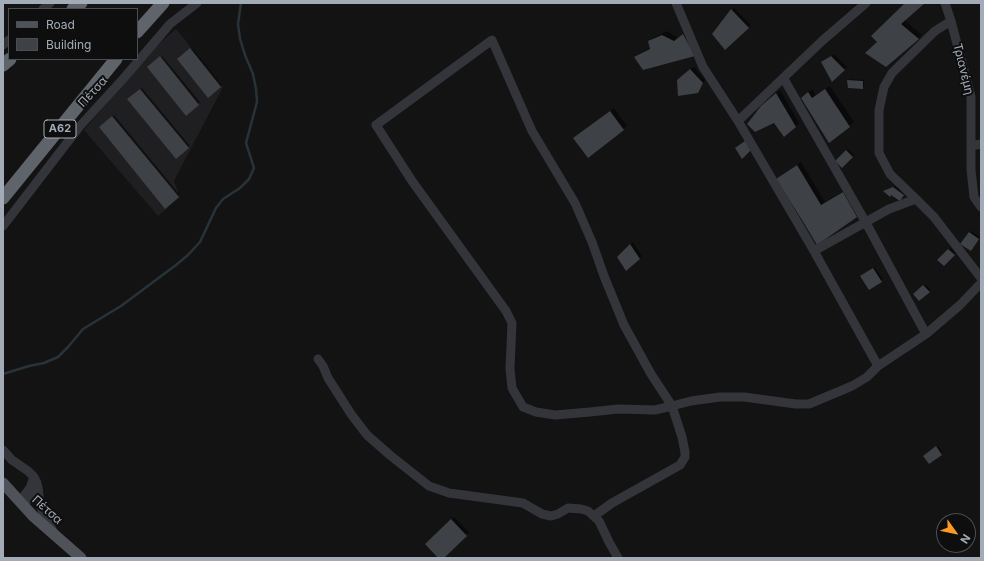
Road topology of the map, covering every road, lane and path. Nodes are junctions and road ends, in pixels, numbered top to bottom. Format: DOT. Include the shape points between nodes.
graph roads {
  1 [pos="163,3"];
  2 [pos="197,3"];
  3 [pos="676,3"];
  4 [pos="866,3"];
  5 [pos="945,3"];
  6 [pos="951,21"];
  7 [pos="138,31"];
  8 [pos="115,60"];
  9 [pos="784,79"];
  10 [pos="738,121"];
  11 [pos="981,144"];
  12 [pos="971,146"];
  13 [pos="3,198"];
  14 [pos="916,198"];
  15 [pos="981,207"];
  16 [pos="865,222"];
  17 [pos="3,226"];
  18 [pos="814,251"];
  19 [pos="981,278"];
  20 [pos="981,283"];
  21 [pos="926,334"];
  22 [pos="318,359"];
  23 [pos="878,366"];
  24 [pos="672,406"];
  25 [pos="3,450"];
  26 [pos="35,480"];
  27 [pos="3,483"];
  28 [pos="18,500"];
  29 [pos="594,516"];
  30 [pos="56,536"];
  31 [pos="77,557"];
  32 [pos="618,558"];
  1 -- 7 [label="highway"];
  2 -- 17 [label="street, Πέτσα" via="170,24 80,126"];
  3 -- 10 [label="street" via="703,67"];
  4 -- 9 [label="street" via="822,41"];
  5 -- 6 [label="street, Τριανέμη"];
  6 -- 12 [label="street, Τριανέμη" via="971,97"];
  6 -- 14 [label="street" via="935,31 892,72 884,87 878,110 879,153 890,174"];
  8 -- 13 [label="highway, Α62"];
  9 -- 10 [label="street"];
  9 -- 16 [label="street"];
  10 -- 18 [label="street"];
  11 -- 12 [label="street"];
  12 -- 15 [label="street, Τριανέμη" via="974,197"];
  14 -- 16 [label="street"];
  14 -- 19 [label="street"];
  16 -- 18 [label="street"];
  16 -- 21 [label="street"];
  18 -- 23 [label="street"];
  20 -- 21 [label="street"];
  21 -- 23 [label="street"];
  22 -- 29 [label="street" via="351,414 367,435 429,486 449,492 524,503 542,514 551,516 568,508 575,508 588,511"];
  23 -- 24 [label="street" via="867,377 852,386 809,404 720,397"];
  24 -- 24 [label="street" via="624,325 575,203 532,131 492,40 376,125 412,182 506,311 512,323 512,388 523,407 555,415 618,408 655,410"];
  24 -- 29 [label="street" via="682,437 685,452 683,461"];
  25 -- 26 [label="street, Πέτσα"];
  26 -- 28 [label="street, Πέτσα" via="27,493"];
  26 -- 30 [label="street, Πέτσα" via="43,513"];
  27 -- 28 [label="main road, Πέτσα"];
  28 -- 30 [label="main road, Πέτσα"];
  29 -- 32 [label="street"];
  30 -- 31 [label="main road"];
}
